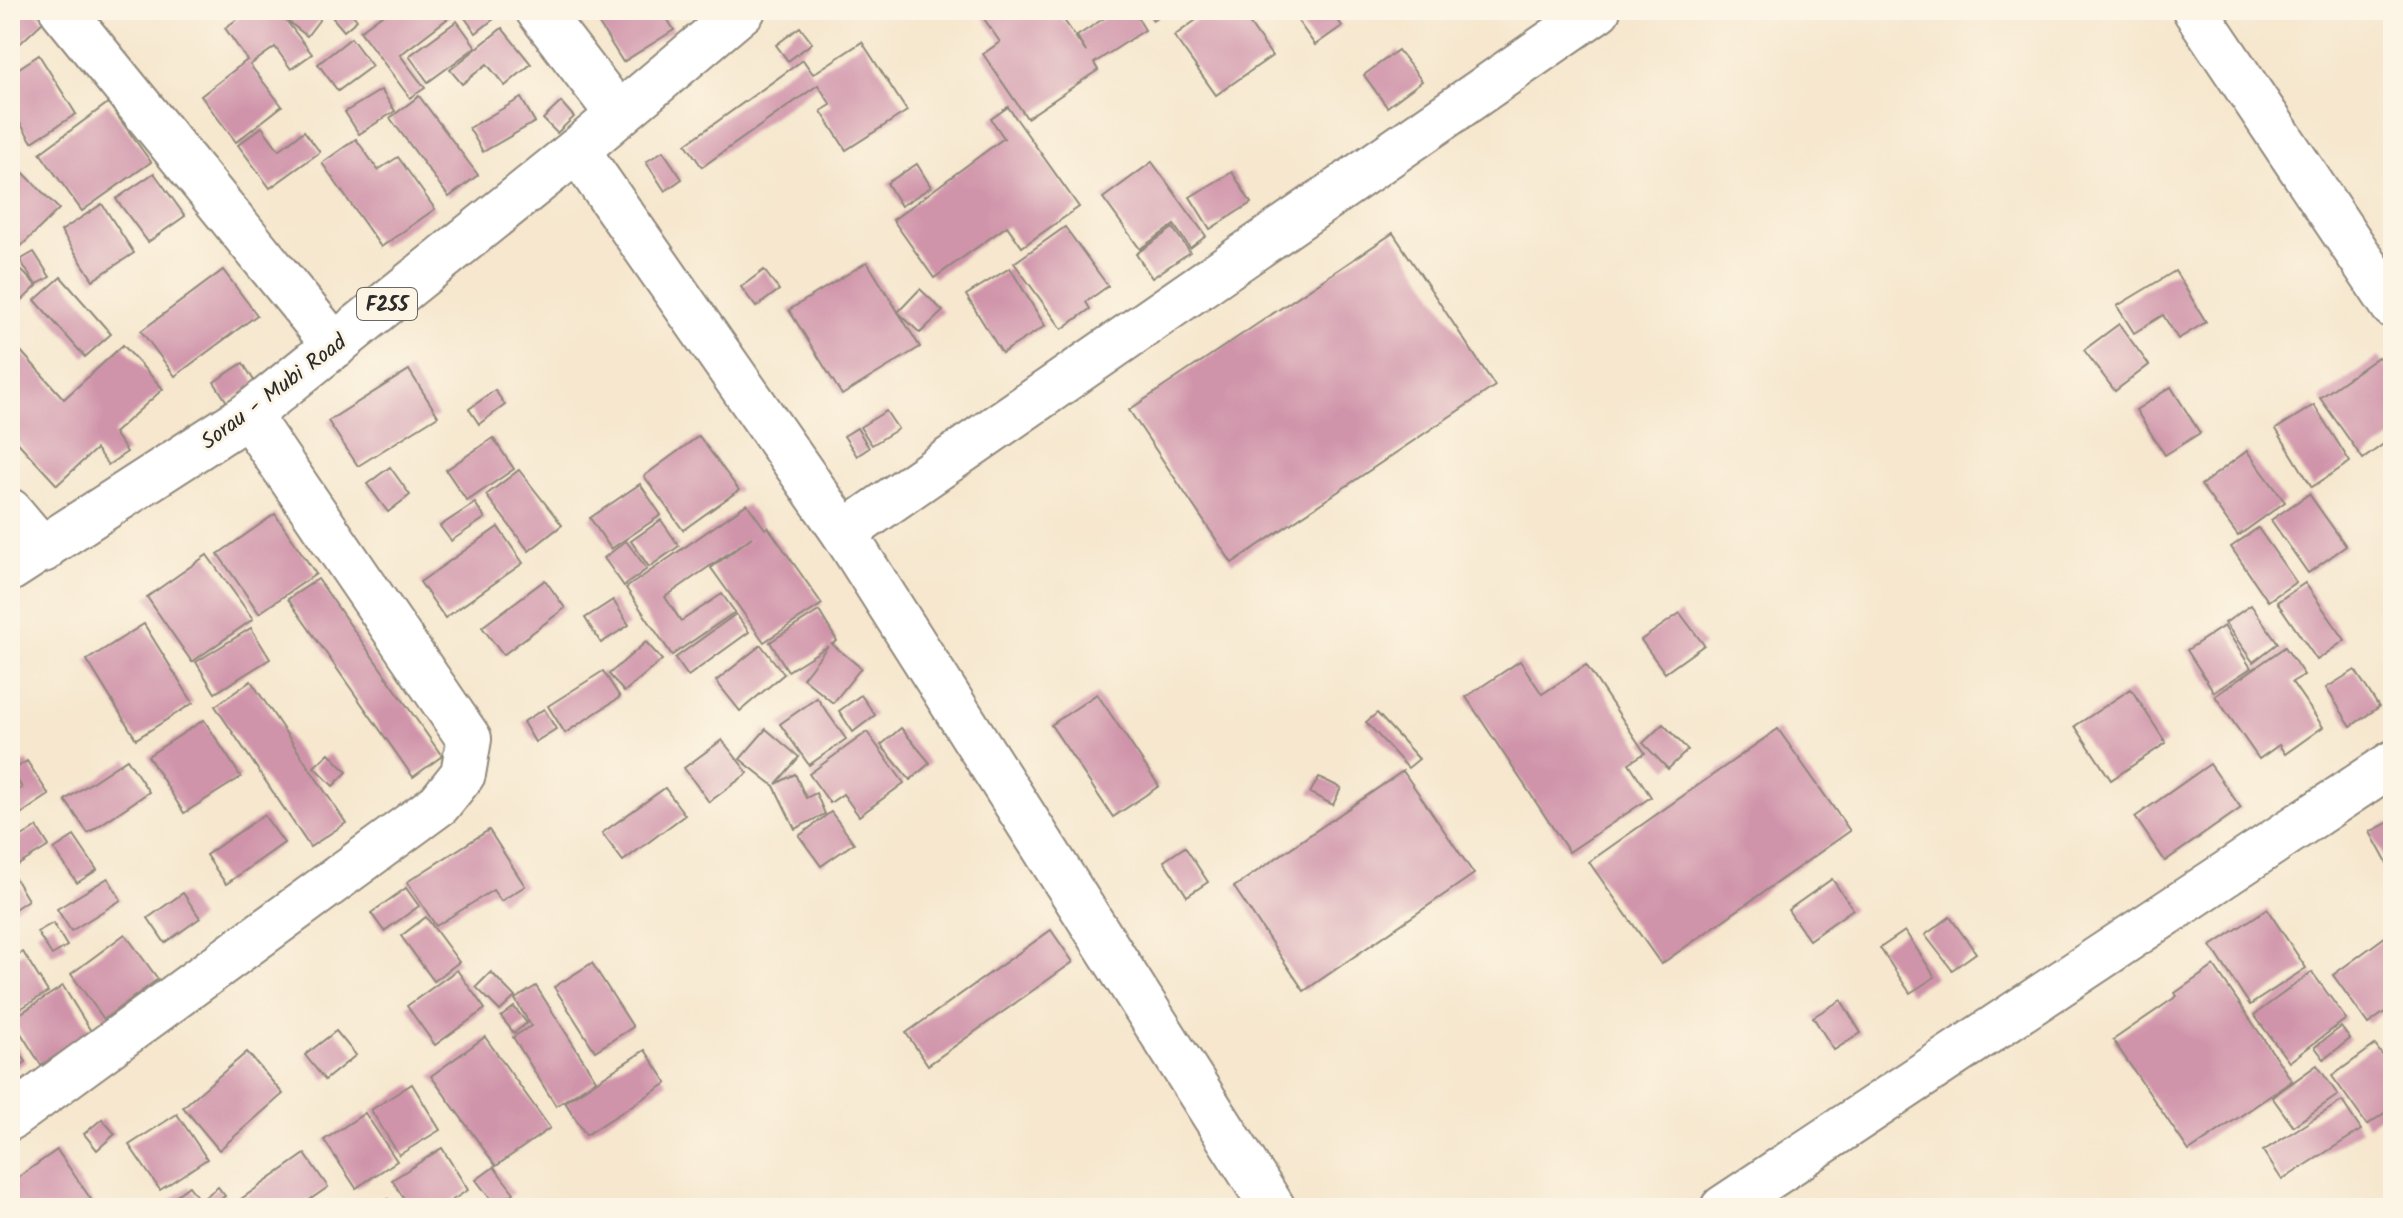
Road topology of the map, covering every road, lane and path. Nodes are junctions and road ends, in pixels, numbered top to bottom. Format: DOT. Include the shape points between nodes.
graph roads {
  1 [pos="62,10"];
  2 [pos="538,10"];
  3 [pos="743,10"];
  4 [pos="1598,10"];
  5 [pos="2195,10"];
  6 [pos="618,114"];
  7 [pos="577,150"];
  8 [pos="2389,289"];
  9 [pos="335,346"];
  10 [pos="248,415"];
  11 [pos="10,511"];
  12 [pos="844,533"];
  13 [pos="27,560"];
  14 [pos="2393,763"];
  15 [pos="10,1118"];
  16 [pos="1273,1208"];
  17 [pos="1723,1208"];
  1 -- 9 [label="street"];
  2 -- 6 [label="street"];
  3 -- 6 [label="street, Sorau - Mubi Road / F255"];
  4 -- 12 [label="street"];
  5 -- 8 [label="street"];
  6 -- 7 [label="street, Sorau - Mubi Road / F255"];
  7 -- 9 [label="street, Sorau - Mubi Road / F255"];
  7 -- 12 [label="street"];
  9 -- 10 [label="street, Sorau - Mubi Road / F255"];
  10 -- 13 [label="street, Sorau - Mubi Road / F255"];
  10 -- 15 [label="street" via="469,739 463,774 439,804"];
  11 -- 13 [label="street"];
  12 -- 16 [label="street"];
  14 -- 17 [label="street"];
}
